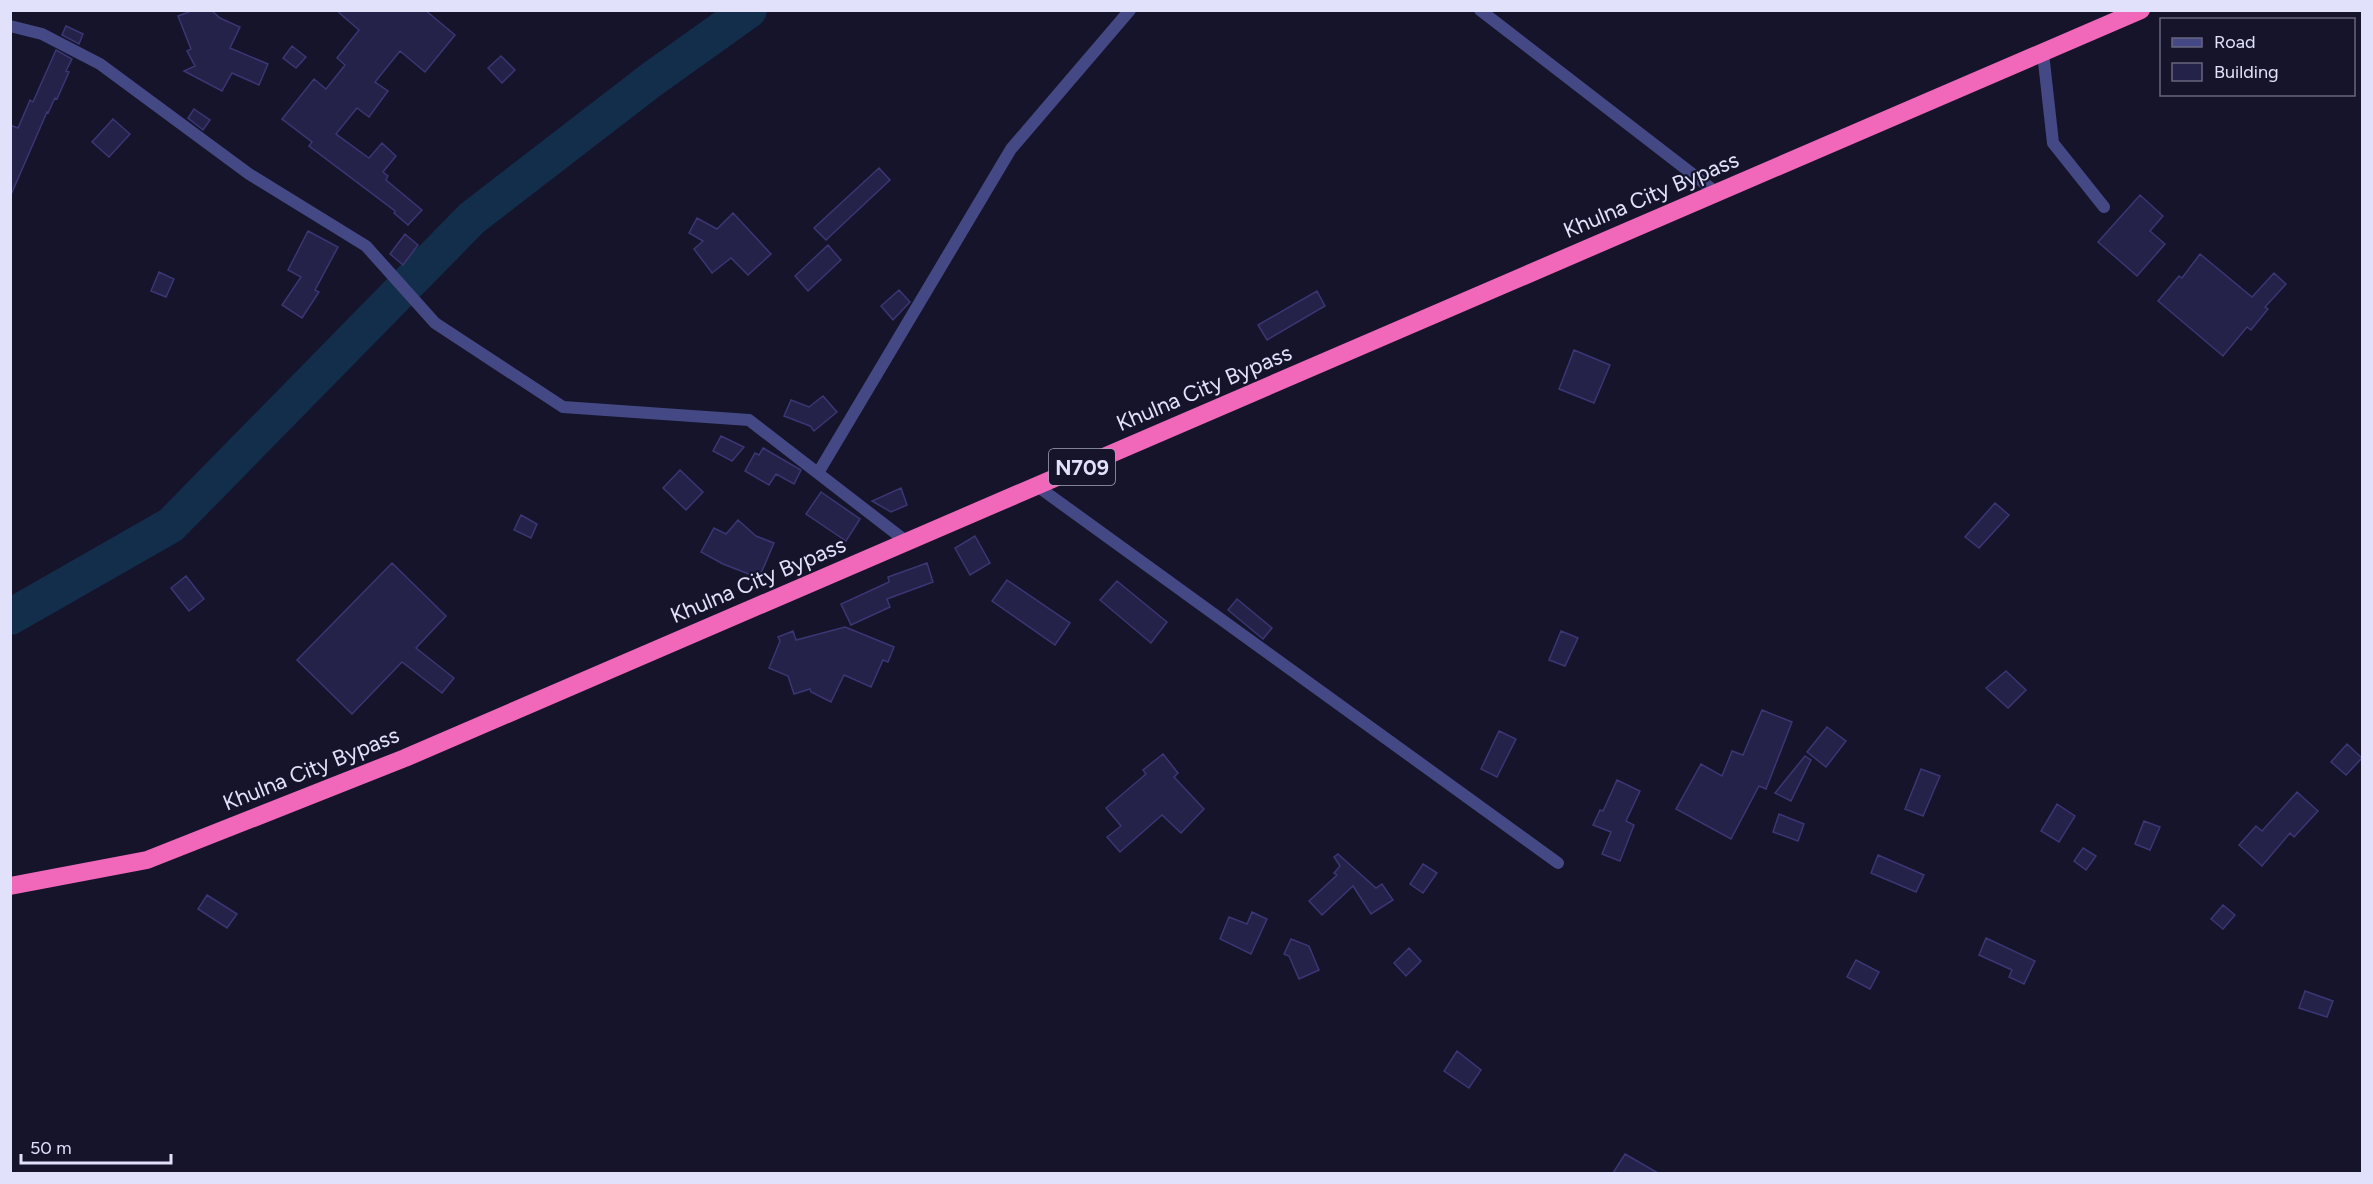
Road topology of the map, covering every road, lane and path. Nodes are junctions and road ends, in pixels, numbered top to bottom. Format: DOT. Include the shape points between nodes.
graph roads {
  1 [pos="1130,10"];
  2 [pos="1480,10"];
  3 [pos="2141,10"];
  4 [pos="10,26"];
  5 [pos="2043,53"];
  6 [pos="1717,193"];
  7 [pos="2104,207"];
  8 [pos="818,473"];
  9 [pos="1037,486"];
  10 [pos="907,542"];
  11 [pos="1558,863"];
  12 [pos="10,886"];
  1 -- 8 [label="street" via="1011,149"];
  2 -- 6 [label="street"];
  3 -- 5 [label="highway, Khulna City Bypass / N709"];
  4 -- 8 [label="street" via="42,34 100,64 249,174 366,246 435,323 562,407 749,420"];
  5 -- 6 [label="highway, Khulna City Bypass / N709"];
  5 -- 7 [label="street" via="2053,143"];
  6 -- 9 [label="highway, Khulna City Bypass / N709"];
  8 -- 10 [label="street"];
  9 -- 10 [label="highway, Khulna City Bypass / N709"];
  9 -- 11 [label="street"];
  10 -- 12 [label="highway, Khulna City Bypass / N709" via="405,758 147,860"];
}
